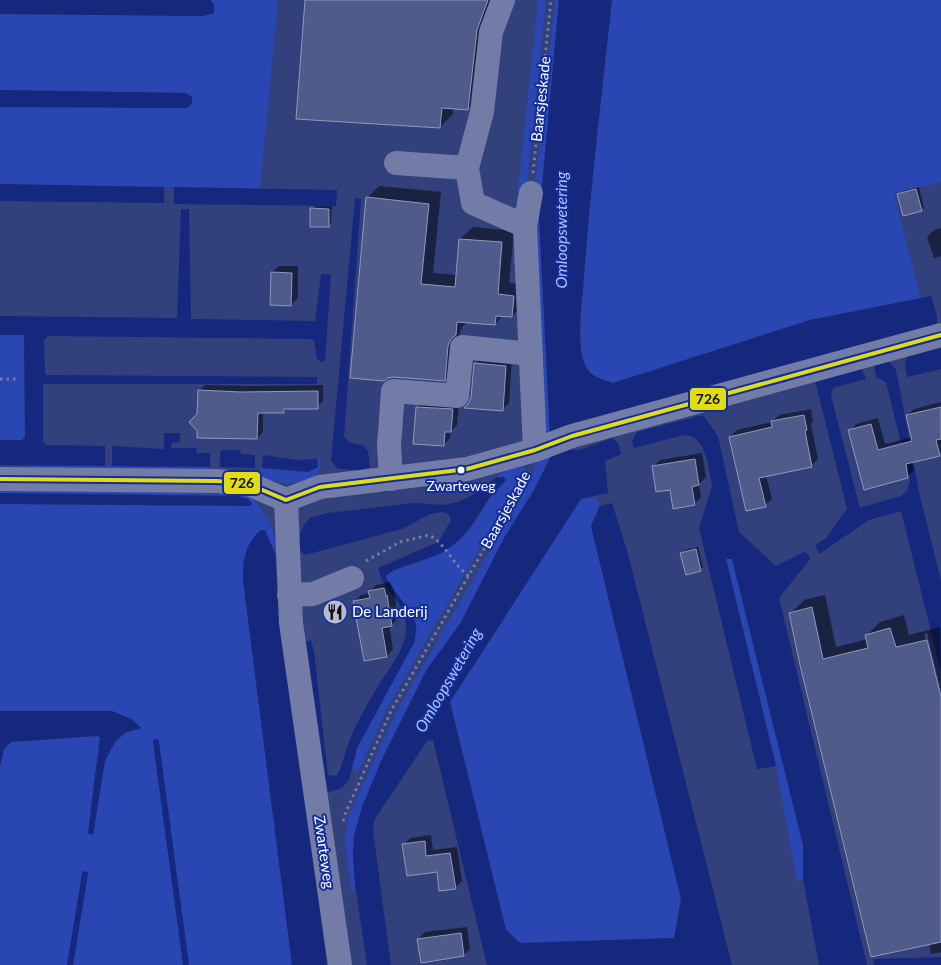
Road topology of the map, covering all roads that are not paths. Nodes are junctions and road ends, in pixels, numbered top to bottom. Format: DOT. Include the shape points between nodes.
graph roads {
  1 [pos="503,0"];
  2 [pos="396,163"];
  3 [pos="467,168"];
  4 [pos="531,193"];
  5 [pos="525,226"];
  6 [pos="941,335"];
  7 [pos="531,354"];
  8 [pos="542,447"];
  9 [pos="0,479"];
  10 [pos="390,479"];
  11 [pos="286,500"];
  12 [pos="352,578"];
  13 [pos="289,595"];
  14 [pos="340,965"];
  1 -- 3 [label="street" via="491,32 482,112"];
  2 -- 3 [label="street"];
  3 -- 5 [label="street" via="473,203"];
  4 -- 5 [label="street"];
  5 -- 7 [label="street"];
  6 -- 8 [label="street"];
  7 -- 8 [label="street"];
  7 -- 10 [label="street" via="462,347 457,396 393,391 388,446"];
  8 -- 10 [label="street" via="467,469"];
  9 -- 11 [label="street" via="246,483"];
  10 -- 11 [label="street" via="320,487"];
  11 -- 13 [label="street, Zwarteweg"];
  12 -- 13 [label="street" via="313,594"];
  13 -- 14 [label="street, Zwarteweg" via="338,899"];
}
